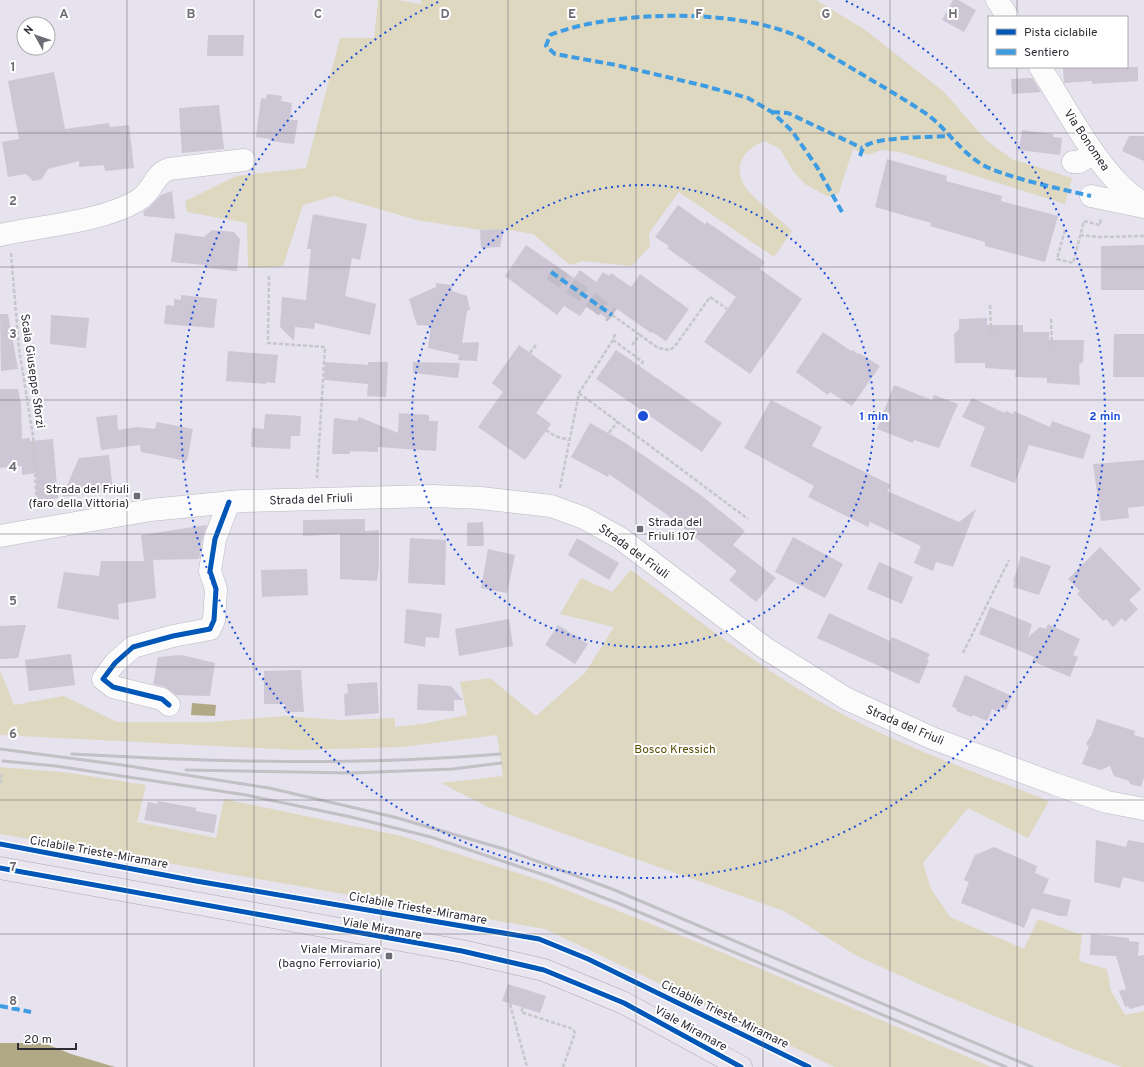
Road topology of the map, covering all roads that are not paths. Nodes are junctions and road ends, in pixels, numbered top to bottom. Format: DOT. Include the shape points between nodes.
graph roads {
  1 [pos="997,0"];
  2 [pos="1007,16"];
  3 [pos="1041,68"];
  4 [pos="1094,152"];
  5 [pos="244,160"];
  6 [pos="1072,162"];
  7 [pos="1144,203"];
  8 [pos="1093,205"];
  9 [pos="1144,207"];
  10 [pos="4,234"];
  11 [pos="229,502"];
  12 [pos="0,536"];
  13 [pos="169,705"];
  14 [pos="1144,809"];
  15 [pos="0,868"];
  16 [pos="741,1067"];
  1 -- 2 [label="main road"];
  3 -- 4 [label="main road, Via Bonomea"];
  4 -- 6 [label="main road" via="1079,162"];
  4 -- 7 [label="main road, Via Bonomea" via="1116,182 1135,199"];
  5 -- 10 [label="main road" via="169,169 160,173 148,192 118,210"];
  8 -- 9 [label="main road"];
  11 -- 12 [label="main road, Strada del Friuli" via="151,510"];
  11 -- 13 [label="main road" via="215,539 210,571 216,589 214,620 210,629 133,647 115,663 103,679 113,687 162,698"];
  11 -- 14 [label="main road, Strada del Friuli" via="433,496 540,504 568,511 620,538 764,648 847,699 932,738 1055,784 1107,802"];
  15 -- 16 [label="main road, Viale Miramare" via="462,951 537,968 624,1003"];
}
